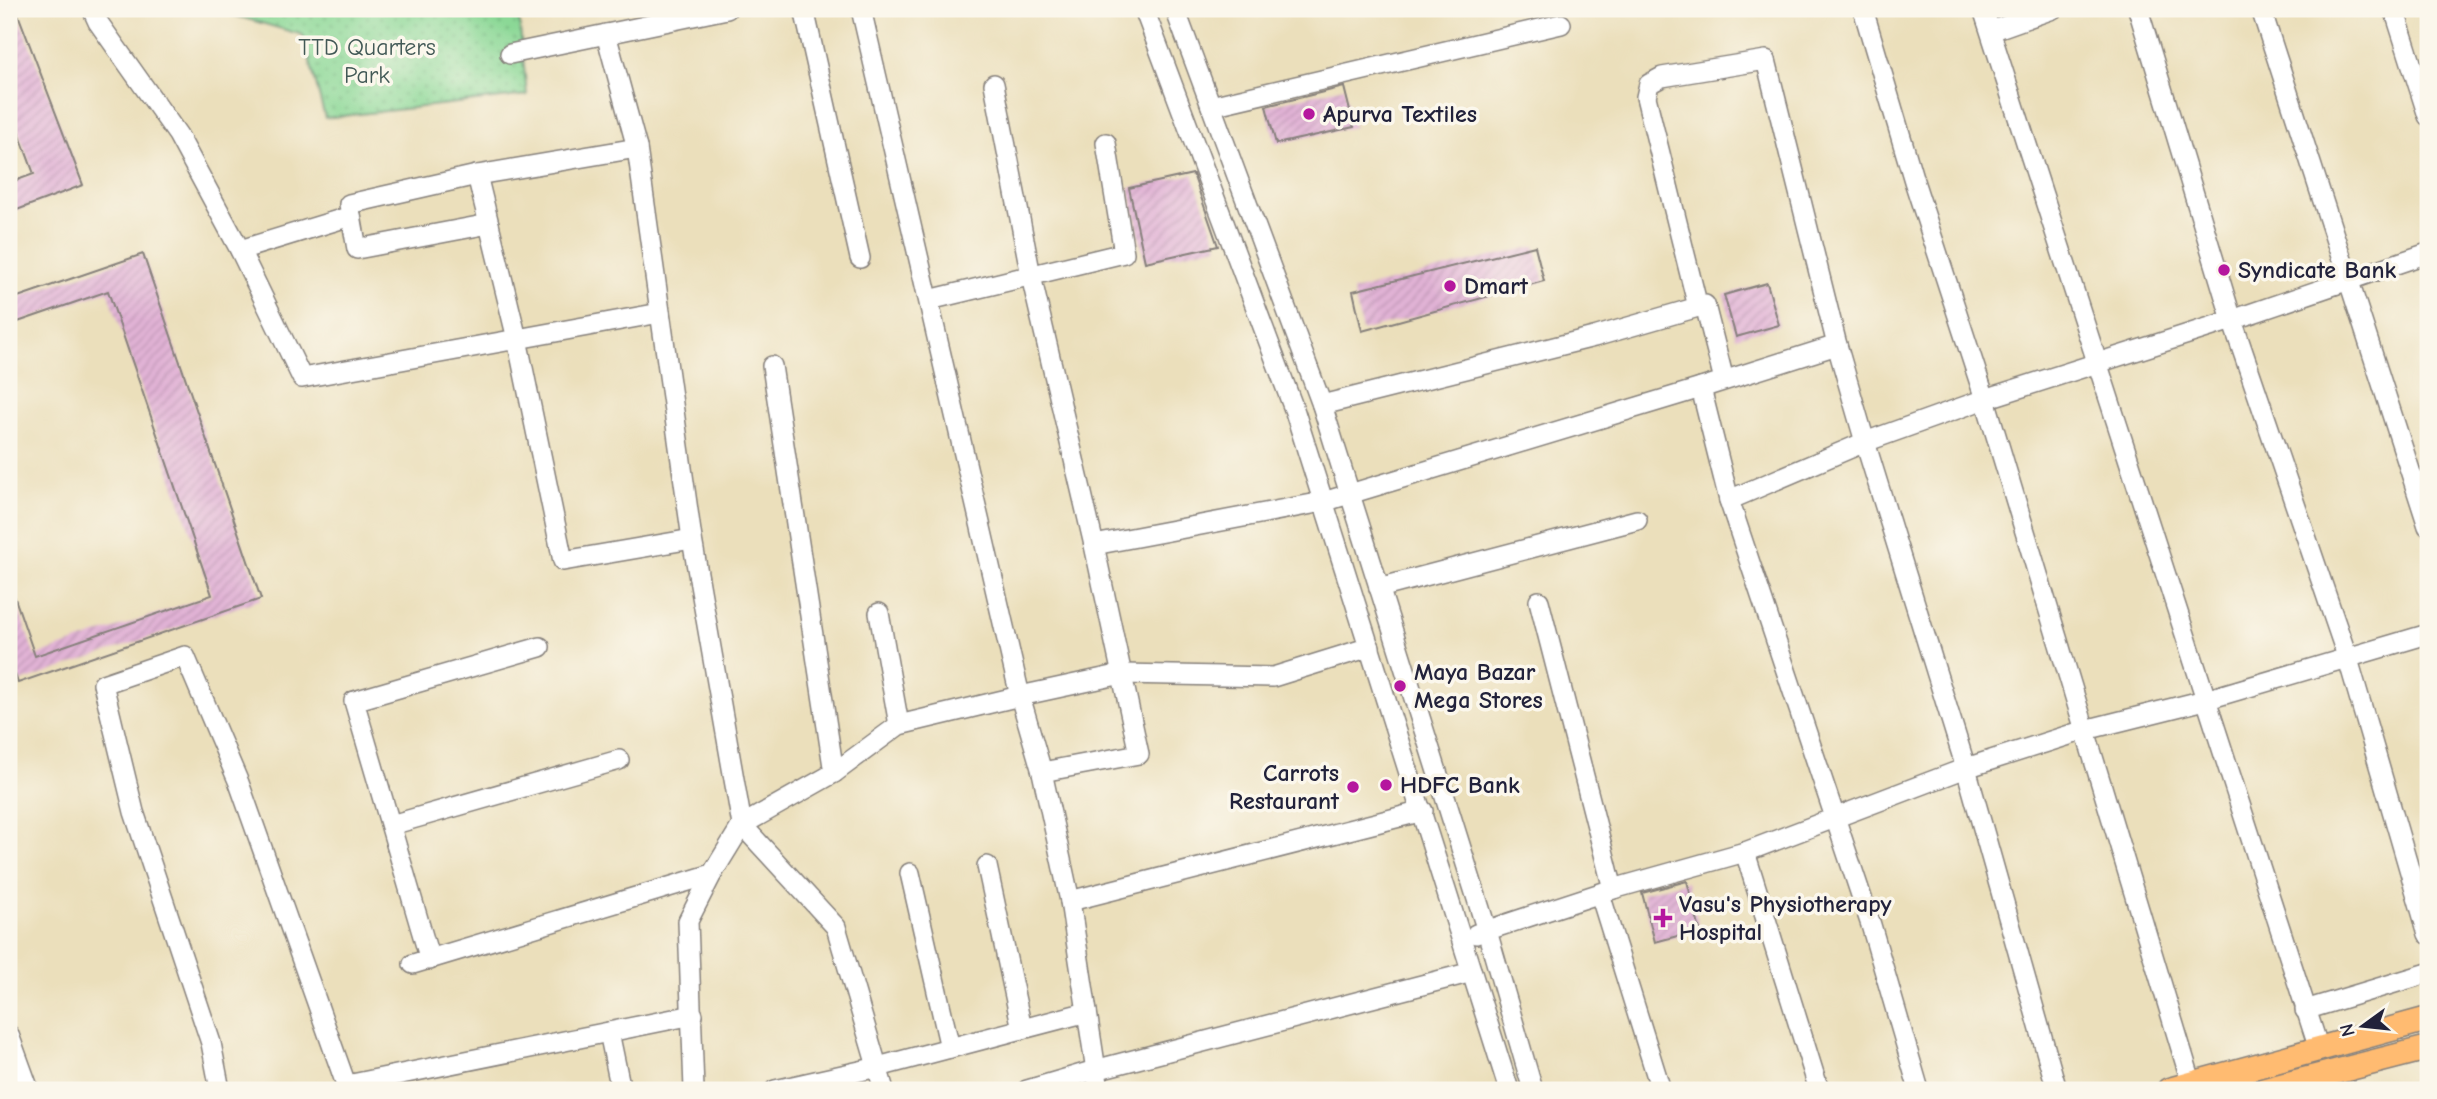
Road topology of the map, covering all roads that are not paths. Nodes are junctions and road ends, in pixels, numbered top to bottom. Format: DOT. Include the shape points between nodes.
graph roads {
  1 [pos="92,9"];
  2 [pos="727,9"];
  3 [pos="804,9"];
  4 [pos="861,9"];
  5 [pos="1144,9"];
  6 [pos="1175,9"];
  7 [pos="1863,9"];
  8 [pos="1983,9"];
  9 [pos="2053,9"];
  10 [pos="2138,9"];
  11 [pos="2260,9"];
  12 [pos="2394,9"];
  13 [pos="1561,24"];
  14 [pos="1991,31"];
  15 [pos="606,34"];
  16 [pos="510,54"];
  17 [pos="994,84"];
  18 [pos="1212,106"];
  19 [pos="2428,116"];
  20 [pos="1106,143"];
  21 [pos="637,148"];
  22 [pos="477,175"];
  23 [pos="351,216"];
  24 [pos="489,224"];
  25 [pos="240,250"];
  26 [pos="2428,253"];
  27 [pos="860,258"];
  28 [pos="1031,276"];
  29 [pos="2349,279"];
  30 [pos="929,300"];
  31 [pos="1698,307"];
  32 [pos="660,313"];
  33 [pos="2232,320"];
  34 [pos="517,339"];
  35 [pos="1836,345"];
  36 [pos="2098,363"];
  37 [pos="772,366"];
  38 [pos="1724,380"];
  39 [pos="1701,388"];
  40 [pos="1985,399"];
  41 [pos="1322,405"];
  42 [pos="1864,442"];
  43 [pos="1349,494"];
  44 [pos="1729,500"];
  45 [pos="1323,502"];
  46 [pos="1637,520"];
  47 [pos="2428,526"];
  48 [pos="692,539"];
  49 [pos="1094,545"];
  50 [pos="1379,588"];
  51 [pos="1539,601"];
  52 [pos="879,613"];
  53 [pos="2428,634"];
  54 [pos="540,647"];
  55 [pos="1370,647"];
  56 [pos="2348,659"];
  57 [pos="1122,674"];
  58 [pos="1020,696"];
  59 [pos="2205,700"];
  60 [pos="899,725"];
  61 [pos="2085,730"];
  62 [pos="619,760"];
  63 [pos="1966,768"];
  64 [pos="1042,772"];
  65 [pos="834,773"];
  66 [pos="1423,811"];
  67 [pos="1834,816"];
  68 [pos="391,825"];
  69 [pos="742,825"];
  70 [pos="1745,852"];
  71 [pos="987,866"];
  72 [pos="910,873"];
  73 [pos="712,874"];
  74 [pos="1607,892"];
  75 [pos="1070,901"];
  76 [pos="1487,931"];
  77 [pos="2428,934"];
  78 [pos="1462,939"];
  79 [pos="1472,972"];
  80 [pos="2428,973"];
  81 [pos="2305,1010"];
  82 [pos="1087,1012"];
  83 [pos="693,1015"];
  84 [pos="2428,1019"];
  85 [pos="1021,1029"];
  86 [pos="609,1032"];
  87 [pos="9,1035"];
  88 [pos="950,1048"];
  89 [pos="2428,1048"];
  90 [pos="2319,1049"];
  91 [pos="878,1067"];
  92 [pos="1095,1070"];
  93 [pos="347,1088"];
  94 [pos="2184,1088"];
  95 [pos="29,1090"];
  96 [pos="220,1090"];
  97 [pos="621,1090"];
  98 [pos="694,1090"];
  99 [pos="775,1090"];
  100 [pos="884,1090"];
  101 [pos="1027,1090"];
  102 [pos="1099,1090"];
  103 [pos="1509,1090"];
  104 [pos="1534,1090"];
  105 [pos="1661,1090"];
  106 [pos="1819,1090"];
  107 [pos="1919,1090"];
  108 [pos="2057,1090"];
  109 [pos="2265,1090"];
  1 -- 25 [label="street" via="178,135"];
  2 -- 15 [label="street"];
  3 -- 27 [label="street"];
  4 -- 30 [label="street"];
  5 -- 45 [label="street" via="1290,399"];
  6 -- 18 [label="street"];
  7 -- 40 [label="street"];
  8 -- 14 [label="street"];
  9 -- 14 [label="street"];
  10 -- 33 [label="street"];
  11 -- 29 [label="street"];
  12 -- 19 [label="street"];
  13 -- 18 [label="street"];
  14 -- 36 [label="street"];
  15 -- 16 [label="street"];
  15 -- 21 [label="street"];
  17 -- 28 [label="street"];
  18 -- 41 [label="street"];
  20 -- 28 [label="street" via="1124,253"];
  21 -- 22 [label="street"];
  21 -- 32 [label="street"];
  22 -- 23 [label="street" via="349,204"];
  22 -- 24 [label="street"];
  23 -- 24 [label="street" via="357,249"];
  23 -- 25 [label="street"];
  24 -- 34 [label="street"];
  25 -- 34 [label="street" via="302,377"];
  26 -- 29 [label="street"];
  28 -- 30 [label="street"];
  28 -- 49 [label="street"];
  29 -- 33 [label="street"];
  29 -- 47 [label="street"];
  30 -- 58 [label="street"];
  31 -- 35 [label="street" via="1646,97 1649,84 1662,77 1766,60"];
  31 -- 38 [label="street" via="1705,304"];
  31 -- 41 [label="street"];
  32 -- 34 [label="street"];
  32 -- 48 [label="street"];
  33 -- 36 [label="street"];
  33 -- 56 [label="street"];
  34 -- 48 [label="street" via="563,561"];
  35 -- 38 [label="street"];
  35 -- 42 [label="street"];
  36 -- 40 [label="street"];
  36 -- 59 [label="street"];
  37 -- 65 [label="street"];
  38 -- 39 [label="street"];
  39 -- 43 [label="street"];
  39 -- 44 [label="street"];
  40 -- 42 [label="street"];
  40 -- 61 [label="street"];
  41 -- 43 [label="street"];
  42 -- 44 [label="street"];
  42 -- 63 [label="street"];
  43 -- 45 [label="street"];
  43 -- 50 [label="street"];
  44 -- 67 [label="street"];
  45 -- 49 [label="street"];
  45 -- 55 [label="street"];
  46 -- 50 [label="street"];
  48 -- 69 [label="street"];
  49 -- 57 [label="street"];
  50 -- 76 [label="street"];
  51 -- 74 [label="street"];
  52 -- 60 [label="street"];
  53 -- 56 [label="street"];
  54 -- 68 [label="street" via="354,701"];
  55 -- 57 [label="street" via="1273,677"];
  55 -- 66 [label="street"];
  56 -- 59 [label="street"];
  56 -- 77 [label="street"];
  57 -- 58 [label="street"];
  57 -- 64 [label="street" via="1139,754"];
  58 -- 60 [label="street"];
  58 -- 64 [label="street"];
  59 -- 61 [label="street"];
  59 -- 81 [label="street"];
  60 -- 65 [label="street"];
  61 -- 63 [label="street"];
  61 -- 94 [label="street"];
  62 -- 68 [label="street"];
  63 -- 67 [label="street"];
  63 -- 108 [label="street"];
  64 -- 75 [label="street"];
  65 -- 69 [label="street"];
  66 -- 75 [label="street"];
  66 -- 78 [label="street"];
  67 -- 70 [label="street"];
  67 -- 107 [label="street"];
  68 -- 73 [label="street" via="422,962"];
  69 -- 73 [label="street"];
  69 -- 91 [label="street" via="836,927"];
  70 -- 74 [label="street"];
  70 -- 106 [label="street"];
  71 -- 85 [label="street"];
  72 -- 88 [label="street"];
  73 -- 83 [label="street" via="688,920"];
  74 -- 76 [label="street"];
  74 -- 105 [label="street"];
  75 -- 82 [label="street"];
  76 -- 78 [label="street"];
  76 -- 104 [label="street"];
  78 -- 79 [label="street"];
  79 -- 92 [label="street"];
  79 -- 103 [label="street"];
  80 -- 81 [label="street"];
  81 -- 90 [label="street"];
  82 -- 85 [label="street"];
  82 -- 92 [label="street"];
  83 -- 86 [label="street"];
  83 -- 98 [label="street"];
  84 -- 90 [label="main road"];
  85 -- 88 [label="street"];
  86 -- 93 [label="street"];
  86 -- 97 [label="street"];
  87 -- 95 [label="street"];
  88 -- 91 [label="street"];
  89 -- 109 [label="main road"];
  90 -- 94 [label="main road"];
  91 -- 99 [label="street"];
  91 -- 100 [label="street"];
  92 -- 101 [label="street"];
  92 -- 102 [label="street"];
  93 -- 96 [label="street" via="239,783 186,656 103,684 134,812 211,1043"];
}
